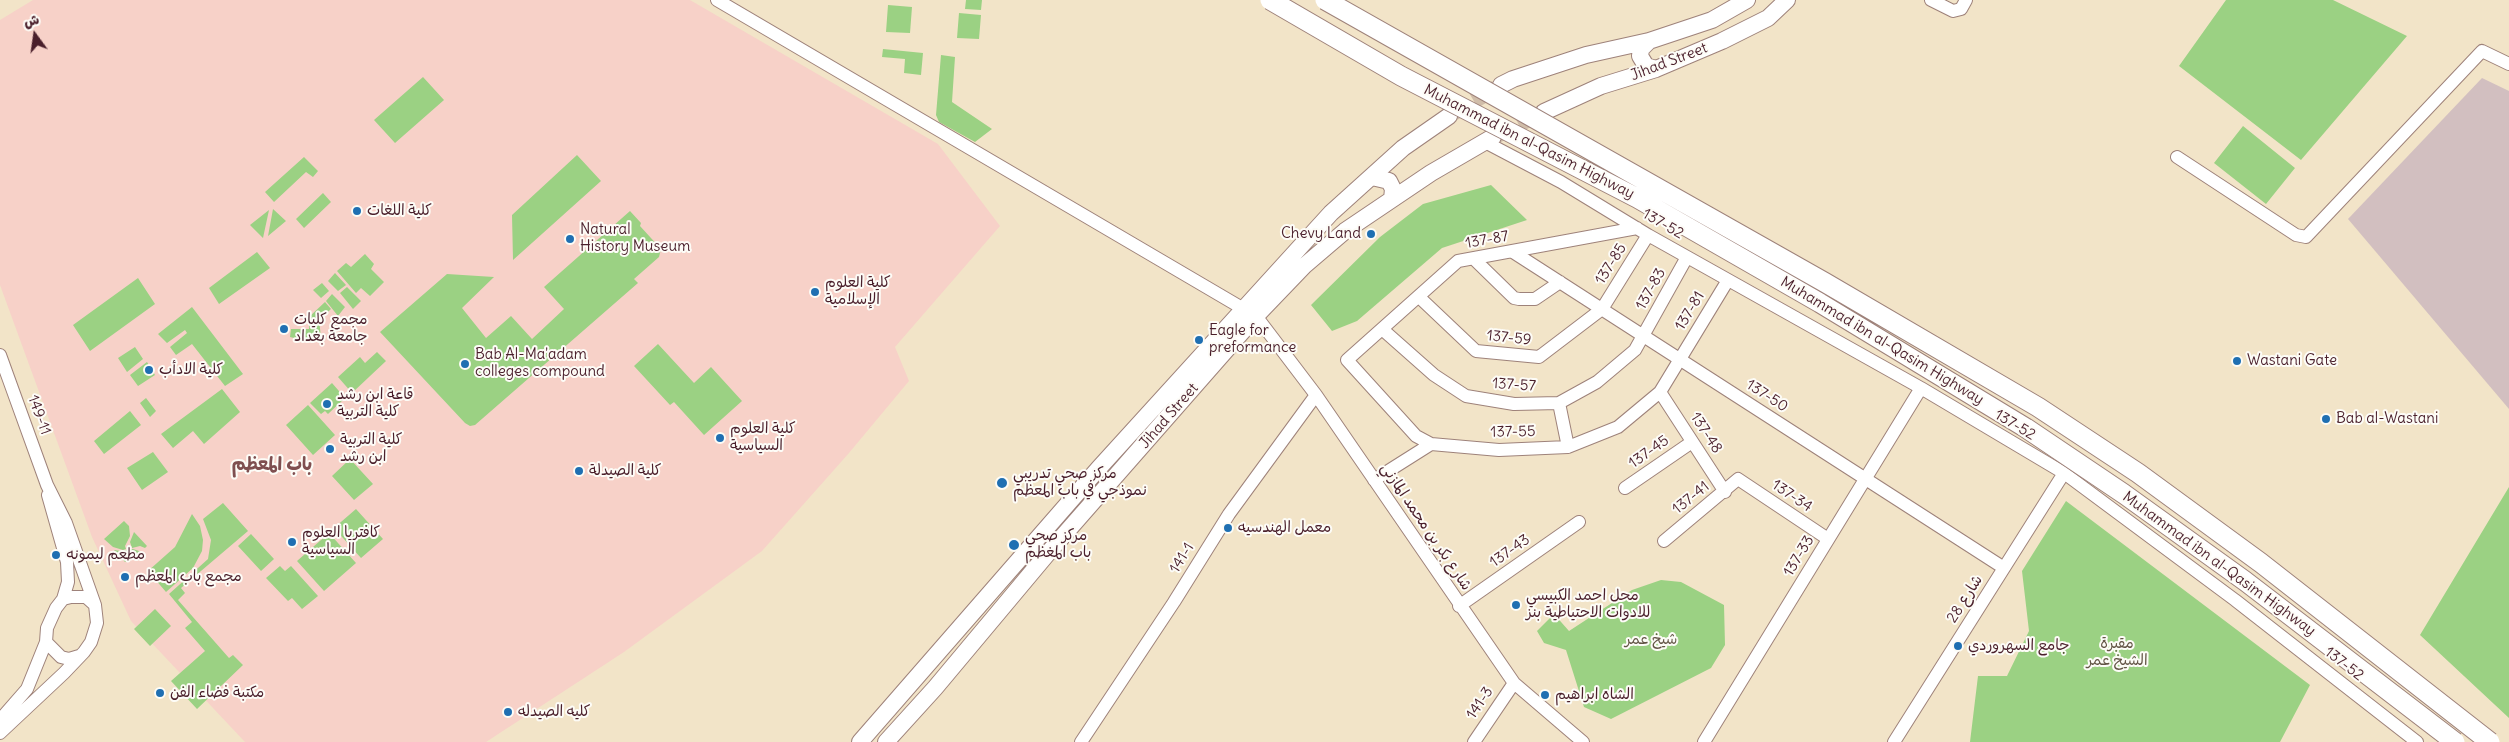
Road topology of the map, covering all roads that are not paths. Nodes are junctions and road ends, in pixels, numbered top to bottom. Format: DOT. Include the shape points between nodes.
graph roads {
  1 [pos="716,0"];
  2 [pos="1270,0"];
  3 [pos="1325,0"];
  4 [pos="1747,0"];
  5 [pos="1786,0"];
  6 [pos="1932,0"];
  7 [pos="1966,0"];
  8 [pos="1649,41"];
  9 [pos="2509,64"];
  10 [pos="1656,69"];
  11 [pos="1501,85"];
  12 [pos="1544,112"];
  13 [pos="1450,116"];
  14 [pos="1489,139"];
  15 [pos="2177,157"];
  16 [pos="1372,177"];
  17 [pos="1392,200"];
  18 [pos="1643,232"];
  19 [pos="1513,252"];
  20 [pos="1687,257"];
  21 [pos="1474,258"];
  22 [pos="1728,280"];
  23 [pos="1560,282"];
  24 [pos="1419,297"];
  25 [pos="1602,309"];
  26 [pos="1249,312"];
  27 [pos="1382,329"];
  28 [pos="1644,336"];
  29 [pos="0,355"];
  30 [pos="1347,360"];
  31 [pos="1680,360"];
  32 [pos="1921,388"];
  33 [pos="1660,392"];
  34 [pos="1316,395"];
  35 [pos="1559,403"];
  36 [pos="1692,442"];
  37 [pos="1431,444"];
  38 [pos="1568,446"];
  39 [pos="2064,473"];
  40 [pos="1738,479"];
  41 [pos="1865,479"];
  42 [pos="1374,480"];
  43 [pos="47,485"];
  44 [pos="1625,488"];
  45 [pos="1725,492"];
  46 [pos="1580,522"];
  47 [pos="1828,540"];
  48 [pos="1664,541"];
  49 [pos="1034,544"];
  50 [pos="1048,553"];
  51 [pos="2004,568"];
  52 [pos="63,599"];
  53 [pos="95,604"];
  54 [pos="1460,606"];
  55 [pos="46,642"];
  56 [pos="79,656"];
  57 [pos="1514,683"];
  58 [pos="0,720"];
  59 [pos="0,733"];
  60 [pos="860,742"];
  61 [pos="886,742"];
  62 [pos="1081,742"];
  63 [pos="1474,742"];
  64 [pos="1583,742"];
  65 [pos="1704,742"];
  66 [pos="1894,742"];
  67 [pos="2417,742"];
  68 [pos="2455,742"];
  69 [pos="2490,742"];
  1 -- 26 [label="street"];
  2 -- 68 [label="highway, Muhammad ibn al-Qasim Highway, bridge" via="1401,76 1637,198 1820,303 2026,428 2245,580"];
  3 -- 69 [label="highway, Muhammad ibn al-Qasim Highway, bridge" via="2038,407 2138,472 2261,563"];
  4 -- 8 [label="main road, Jihad Street" via="1712,20"];
  5 -- 10 [label="main road, Jihad Street" via="1768,18"];
  6 -- 7 [label="street" via="1953,11 1961,9"];
  8 -- 10 [label="main road" via="1641,49 1641,60 1646,66"];
  8 -- 11 [label="main road, Jihad Street" via="1586,55"];
  9 -- 15 [label="street" via="2482,51 2306,237 2296,235"];
  10 -- 12 [label="main road, Jihad Street" via="1601,86"];
  13 -- 16 [label="main road, Jihad Street" via="1402,148"];
  14 -- 17 [label="main road, Jihad Street"];
  14 -- 18 [label="street, 137-52"];
  16 -- 17 [label="main road" via="1389,180 1393,189"];
  16 -- 26 [label="main road, Jihad Street" via="1330,213"];
  17 -- 26 [label="main road, Jihad Street" via="1345,230"];
  18 -- 19 [label="street, 137-87"];
  18 -- 20 [label="street, 137-52"];
  18 -- 25 [label="street, 137-85"];
  19 -- 21 [label="street, 137-87"];
  19 -- 23 [label="street, 137-50"];
  20 -- 22 [label="street, 137-52"];
  20 -- 28 [label="street, 137-83"];
  21 -- 23 [label="street" via="1514,298 1535,299"];
  21 -- 24 [label="street, 137-87" via="1458,261"];
  22 -- 31 [label="street, 137-81"];
  22 -- 32 [label="street, 137-52"];
  23 -- 25 [label="street, 137-50"];
  24 -- 25 [label="street, 137-59" via="1476,351 1538,358"];
  24 -- 27 [label="street, 137-87"];
  25 -- 28 [label="street, 137-50"];
  26 -- 34 [label="street, شارع بكر بن محمد المازني"];
  26 -- 49 [label="main road, Jihad Street"];
  26 -- 50 [label="main road, Jihad Street"];
  27 -- 30 [label="street, 137-87"];
  27 -- 35 [label="street, 137-57" via="1434,375 1466,396 1514,404"];
  28 -- 31 [label="street, 137-50"];
  28 -- 35 [label="street, 137-57" via="1635,350 1597,382"];
  29 -- 43 [label="street, 149-11"];
  30 -- 37 [label="street, 137-55" via="1416,436"];
  31 -- 33 [label="street, 137-55"];
  31 -- 41 [label="street, 137-50"];
  32 -- 39 [label="street, 137-52"];
  32 -- 41 [label="street, 137-33"];
  33 -- 36 [label="street, 137-48"];
  33 -- 38 [label="street, 137-55" via="1618,427"];
  34 -- 42 [label="street, شارع بكر بن محمد المازني"];
  34 -- 62 [label="street, 141-1" via="1229,514"];
  35 -- 38 [label="street"];
  36 -- 44 [label="street, 137-45"];
  36 -- 45 [label="street, 137-48"];
  37 -- 38 [label="street, 137-55" via="1499,450"];
  37 -- 42 [label="street"];
  39 -- 51 [label="street, شارع 28"];
  39 -- 67 [label="street, 137-52" via="2235,600"];
  40 -- 45 [label="street, 137-41"];
  40 -- 47 [label="street, 137-34"];
  41 -- 47 [label="street, 137-33"];
  41 -- 51 [label="street, 137-50"];
  42 -- 54 [label="street, شارع بكر بن محمد المازني"];
  43 -- 52 [label="street, 149-11" via="68,574"];
  43 -- 53 [label="street, 149-11" via="66,523"];
  45 -- 48 [label="street, 137-41"];
  46 -- 54 [label="street, 137-43"];
  47 -- 65 [label="street, 137-33"];
  49 -- 50 [label="main road"];
  49 -- 60 [label="main road, Jihad Street"];
  50 -- 61 [label="main road, Jihad Street"];
  51 -- 66 [label="street, شارع 28"];
  52 -- 53 [label="street" via="86,598"];
  52 -- 55 [label="street" via="51,619"];
  53 -- 56 [label="street" via="98,616 96,630"];
  54 -- 57 [label="street, شارع بكر بن محمد المازني"];
  55 -- 56 [label="street" via="61,657"];
  55 -- 58 [label="street" via="27,688"];
  56 -- 59 [label="street"];
  57 -- 63 [label="street, 141-3"];
  57 -- 64 [label="street, شارع بكر بن محمد المازني"];
}
